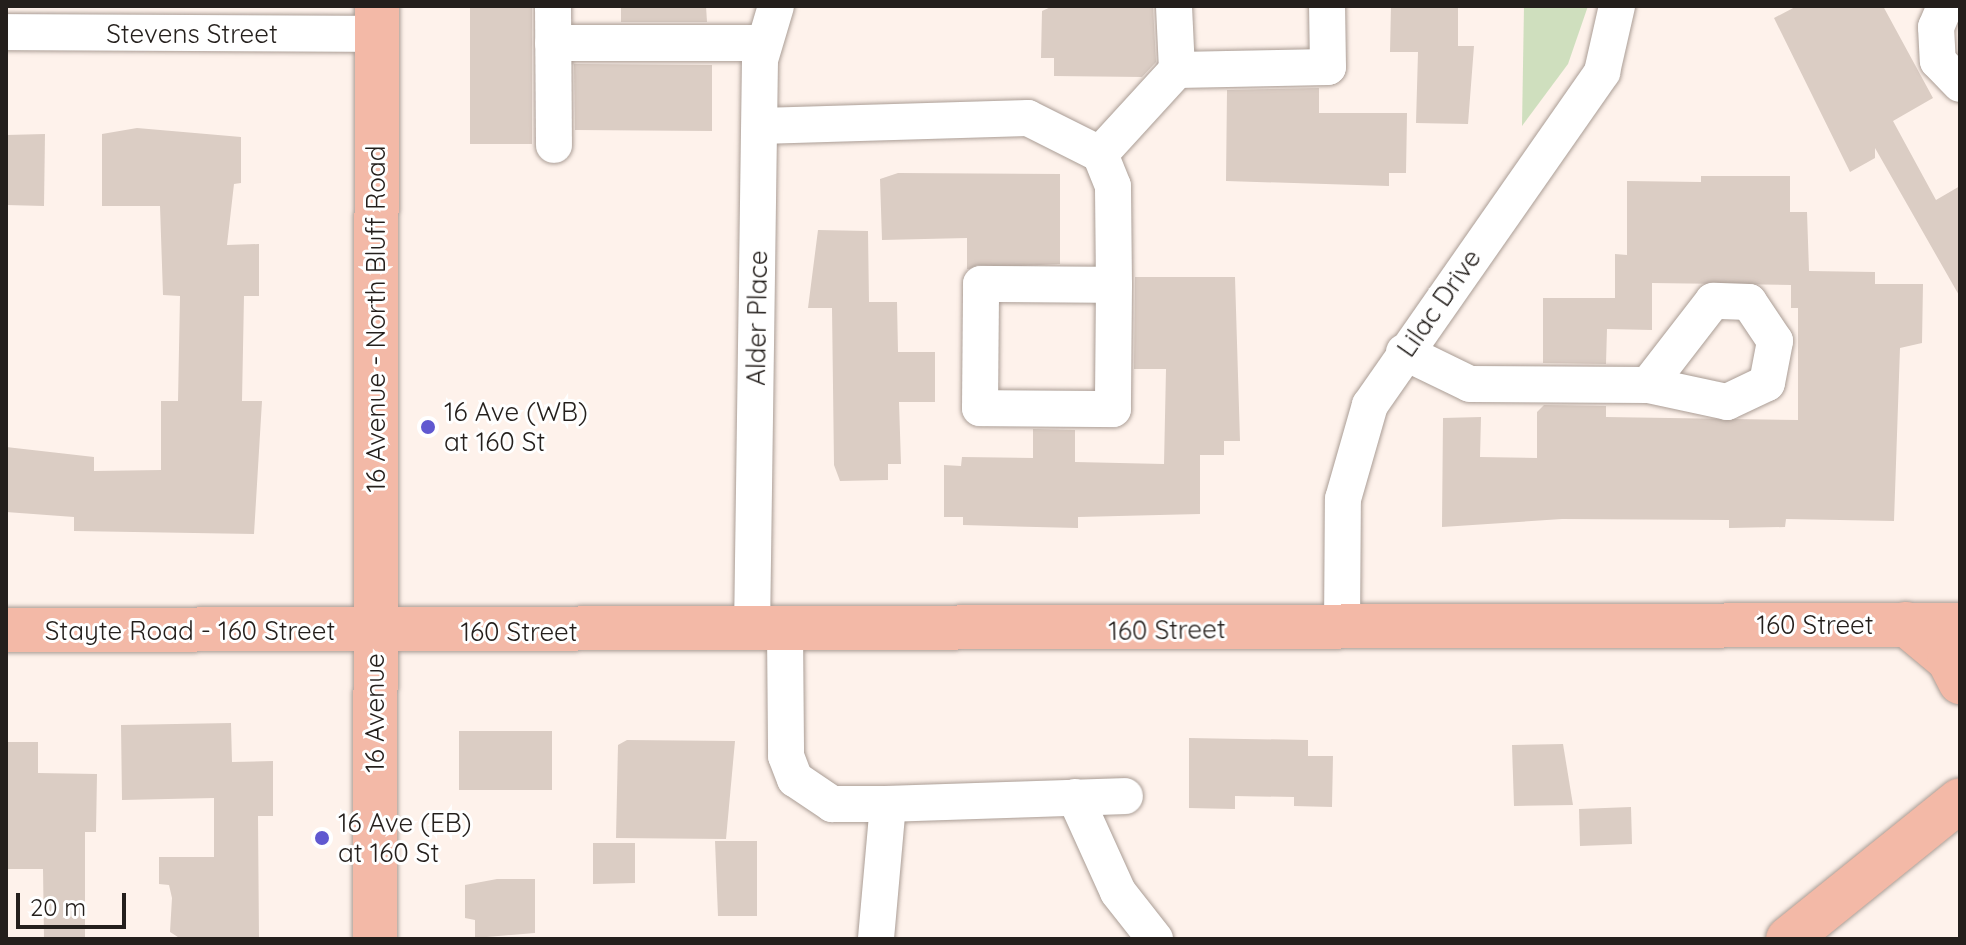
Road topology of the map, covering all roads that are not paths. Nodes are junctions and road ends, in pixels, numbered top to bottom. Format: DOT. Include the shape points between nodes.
graph roads {
  1 [pos="553,6"];
  2 [pos="776,6"];
  3 [pos="1174,6"];
  4 [pos="1327,6"];
  5 [pos="1617,6"];
  6 [pos="1945,6"];
  7 [pos="378,20"];
  8 [pos="6,32"];
  9 [pos="553,43"];
  10 [pos="762,43"];
  11 [pos="1177,70"];
  12 [pos="1960,84"];
  13 [pos="760,126"];
  14 [pos="554,145"];
  15 [pos="1100,154"];
  16 [pos="1114,285"];
  17 [pos="1404,352"];
  18 [pos="1648,385"];
  19 [pos="1906,624"];
  20 [pos="1960,625"];
  21 [pos="1342,628"];
  22 [pos="6,630"];
  23 [pos="375,631"];
  24 [pos="768,632"];
  25 [pos="1960,682"];
  26 [pos="1125,796"];
  27 [pos="1958,796"];
  28 [pos="1075,797"];
  29 [pos="888,804"];
  30 [pos="375,939"];
  31 [pos="876,939"];
  32 [pos="1155,939"];
  33 [pos="1788,939"];
  1 -- 9 [label="street"];
  2 -- 10 [label="street, Alder Place"];
  3 -- 11 [label="street"];
  4 -- 11 [label="street" via="1328,67"];
  5 -- 17 [label="street, Lilac Drive" via="1602,72"];
  6 -- 12 [label="street" via="1936,27 1938,61"];
  7 -- 8 [label="street, Stevens Street"];
  7 -- 23 [label="main road, 16 Avenue - North Bluff Road"];
  9 -- 10 [label="street"];
  9 -- 14 [label="street"];
  10 -- 13 [label="street, Alder Place"];
  11 -- 15 [label="street"];
  13 -- 15 [label="street" via="1028,118"];
  13 -- 24 [label="street, Alder Place"];
  15 -- 16 [label="street" via="1113,186"];
  16 -- 16 [label="street" via="1113,409 980,408 981,284"];
  17 -- 18 [label="street" via="1470,384"];
  17 -- 21 [label="street, Lilac Drive" via="1370,405 1343,499"];
  19 -- 20 [label="main road, 160 Street"];
  19 -- 21 [label="main road, 160 Street"];
  19 -- 25 [label="main road" via="1949,660"];
  21 -- 24 [label="main road, 160 Street"];
  22 -- 23 [label="main road, Stayte Road - 160 Street"];
  23 -- 24 [label="main road, 160 Street"];
  23 -- 30 [label="main road, 16 Avenue"];
  24 -- 29 [label="street, Alder Place" via="786,756 795,779 832,804"];
  26 -- 28 [label="street, Alder Place"];
  27 -- 33 [label="main road"];
  28 -- 29 [label="street, Alder Place"];
  28 -- 32 [label="street" via="1118,892"];
  29 -- 31 [label="street"];
}
